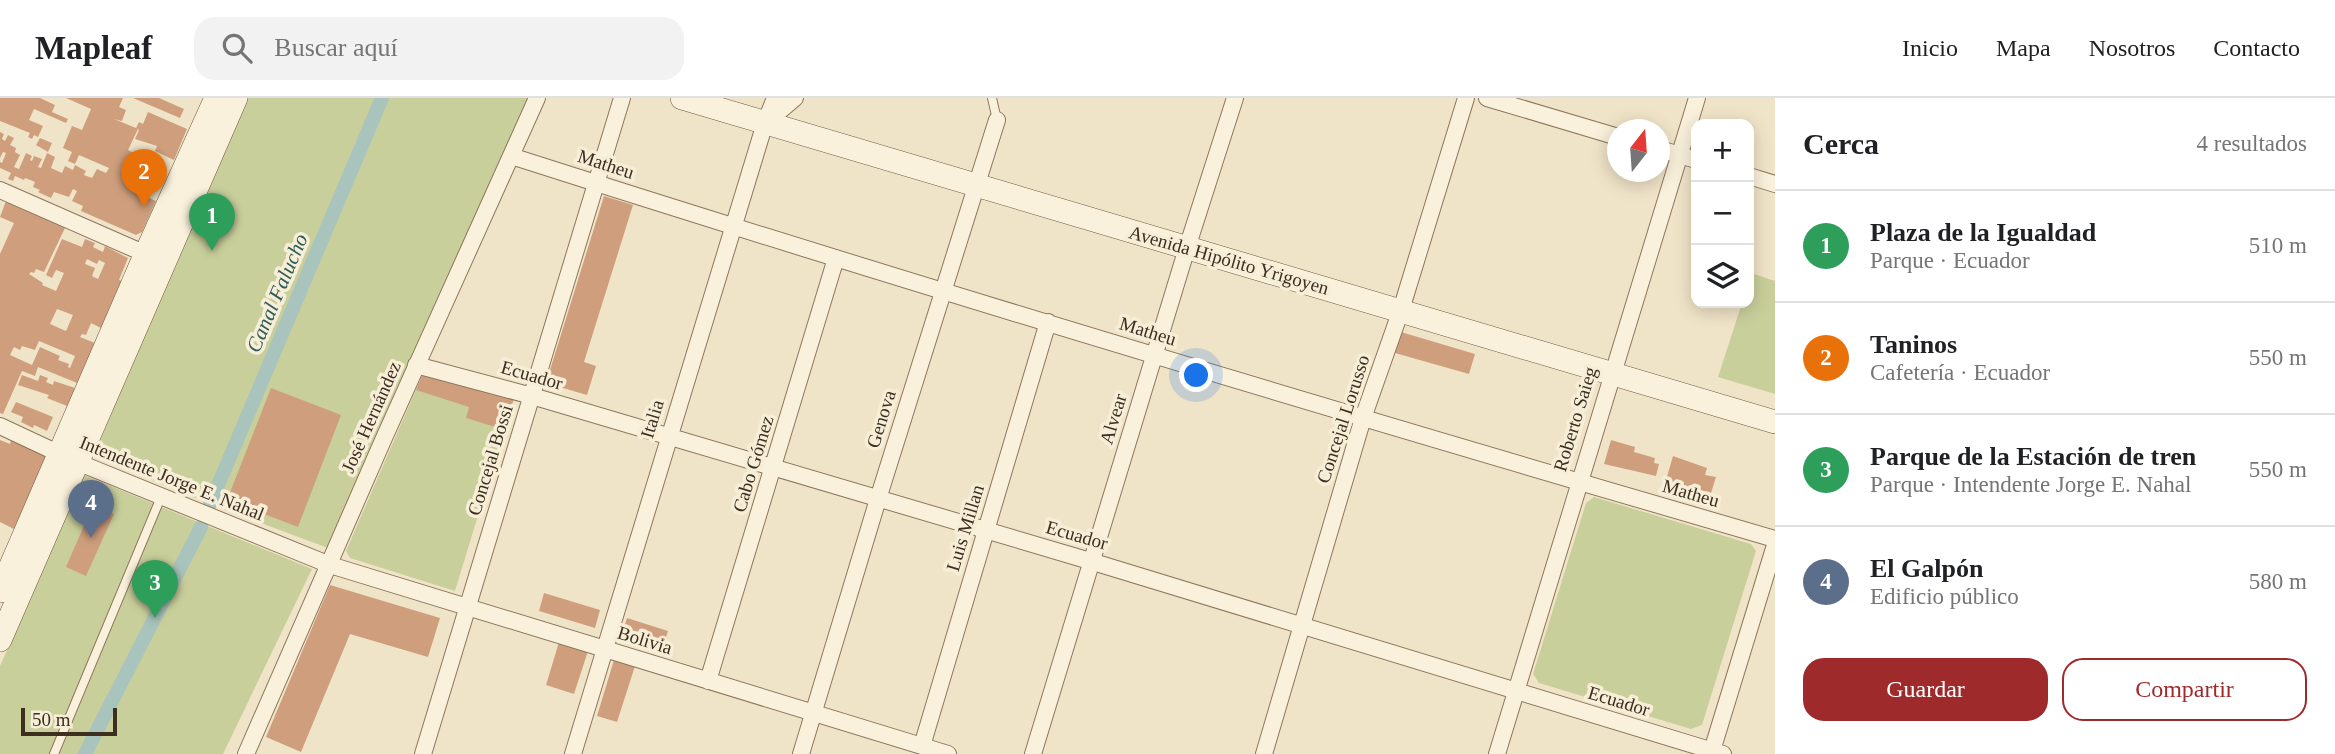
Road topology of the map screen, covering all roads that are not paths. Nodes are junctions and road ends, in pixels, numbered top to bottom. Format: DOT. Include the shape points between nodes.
graph roads {
  1 [pos="236,98"];
  2 [pos="537,98"];
  3 [pos="622,98"];
  4 [pos="682,98"];
  5 [pos="775,98"];
  6 [pos="795,98"];
  7 [pos="992,98"];
  8 [pos="1235,98"];
  9 [pos="1466,98"];
  10 [pos="1487,98"];
  11 [pos="1697,98"];
  12 [pos="206,108"];
  13 [pos="997,120"];
  14 [pos="765,123"];
  15 [pos="1607,134"];
  16 [pos="1670,152"];
  17 [pos="1680,155"];
  18 [pos="511,156"];
  19 [pos="1691,158"];
  20 [pos="1754,178"];
  21 [pos="596,183"];
  22 [pos="1775,184"];
  23 [pos="976,185"];
  24 [pos="0,190"];
  25 [pos="733,227"];
  26 [pos="1186,248"];
  27 [pos="155,257"];
  28 [pos="836,258"];
  29 [pos="943,290"];
  30 [pos="1401,310"];
  31 [pos="1048,322"];
  32 [pos="1155,355"];
  33 [pos="416,365"];
  34 [pos="1611,373"];
  35 [pos="532,396"];
  36 [pos="1363,418"];
  37 [pos="1775,422"];
  38 [pos="0,426"];
  39 [pos="668,437"];
  40 [pos="68,458"];
  41 [pos="774,468"];
  42 [pos="1578,482"];
  43 [pos="161,497"];
  44 [pos="878,499"];
  45 [pos="986,531"];
  46 [pos="1775,539"];
  47 [pos="1775,545"];
  48 [pos="1090,561"];
  49 [pos="330,565"];
  50 [pos="0,591"];
  51 [pos="466,607"];
  52 [pos="1303,626"];
  53 [pos="0,640"];
  54 [pos="604,649"];
  55 [pos="708,681"];
  56 [pos="1515,691"];
  57 [pos="813,713"];
  58 [pos="922,746"];
  59 [pos="1716,753"];
  60 [pos="54,754"];
  61 [pos="246,754"];
  62 [pos="423,754"];
  63 [pos="573,754"];
  64 [pos="801,754"];
  65 [pos="948,754"];
  66 [pos="1033,754"];
  67 [pos="1264,754"];
  68 [pos="1497,754"];
  1 -- 27 [label="main road"];
  2 -- 18 [label="street, José Hernández"];
  3 -- 21 [label="street, Concejal Bossi"];
  4 -- 14 [label="main road, Avenida Hipólito Yrigoyen"];
  5 -- 14 [label="street, Italia"];
  6 -- 14 [label="street"];
  7 -- 13 [label="lane, Genova"];
  8 -- 26 [label="street, Alvear"];
  9 -- 30 [label="street, Concejal Lorusso"];
  10 -- 15 [label="street"];
  11 -- 17 [label="street, Roberto Saieg"];
  12 -- 27 [label="main road"];
  13 -- 23 [label="street, Genova"];
  14 -- 23 [label="main road, Avenida Hipólito Yrigoyen"];
  14 -- 25 [label="street, Italia"];
  16 -- 17 [label="street"];
  17 -- 19 [label="street"];
  17 -- 34 [label="street, Roberto Saieg"];
  18 -- 21 [label="street, Matheu"];
  18 -- 33 [label="street, José Hernández"];
  20 -- 22 [label="street"];
  21 -- 25 [label="street, Matheu"];
  21 -- 35 [label="street, Concejal Bossi"];
  23 -- 26 [label="main road, Avenida Hipólito Yrigoyen"];
  23 -- 29 [label="street, Genova"];
  24 -- 27 [label="street"];
  25 -- 28 [label="street, Matheu"];
  25 -- 39 [label="street, Italia"];
  26 -- 30 [label="main road, Avenida Hipólito Yrigoyen"];
  26 -- 32 [label="street, Alvear"];
  27 -- 40 [label="main road"];
  28 -- 29 [label="street, Matheu"];
  28 -- 41 [label="street, Cabo Gómez"];
  29 -- 31 [label="street, Matheu"];
  29 -- 44 [label="street, Genova"];
  30 -- 34 [label="main road, Avenida Hipólito Yrigoyen"];
  30 -- 36 [label="street, Concejal Lorusso"];
  31 -- 32 [label="street, Matheu"];
  31 -- 45 [label="street, Luis Millan"];
  32 -- 36 [label="street, Matheu"];
  32 -- 48 [label="street, Alvear"];
  33 -- 35 [label="street, Ecuador"];
  33 -- 49 [label="street, José Hernández"];
  34 -- 37 [label="main road, Avenida Hipólito Yrigoyen"];
  34 -- 42 [label="street, Roberto Saieg"];
  35 -- 39 [label="street, Ecuador"];
  35 -- 51 [label="street, Concejal Bossi"];
  36 -- 42 [label="street, Matheu"];
  36 -- 52 [label="street, Concejal Lorusso"];
  38 -- 40 [label="street, Intendente Jorge E. Nahal"];
  39 -- 41 [label="street, Ecuador"];
  39 -- 54 [label="street, Italia"];
  40 -- 43 [label="street, Intendente Jorge E. Nahal"];
  40 -- 50 [label="main road"];
  40 -- 53 [label="main road"];
  41 -- 44 [label="street, Ecuador"];
  41 -- 55 [label="street, Cabo Gómez"];
  42 -- 46 [label="street, Matheu"];
  42 -- 56 [label="street, Roberto Saieg"];
  43 -- 49 [label="street, Intendente Jorge E. Nahal"];
  43 -- 60 [label="lane"];
  44 -- 45 [label="street, Ecuador"];
  44 -- 57 [label="street, Genova"];
  45 -- 48 [label="street, Ecuador"];
  45 -- 58 [label="street, Luis Millan"];
  47 -- 59 [label="street"];
  48 -- 52 [label="street, Ecuador"];
  48 -- 66 [label="street, Alvear"];
  49 -- 51 [label="street, Bolivia"];
  49 -- 61 [label="street, José Hernández"];
  51 -- 54 [label="street, Bolivia"];
  51 -- 62 [label="street, Concejal Bossi"];
  52 -- 56 [label="street, Ecuador"];
  52 -- 67 [label="street, Concejal Lorusso"];
  54 -- 55 [label="street, Bolivia"];
  54 -- 63 [label="street, Italia"];
  55 -- 57 [label="street, Bolivia"];
  56 -- 59 [label="street, Ecuador"];
  56 -- 68 [label="street, Roberto Saieg"];
  57 -- 58 [label="street, Bolivia"];
  57 -- 64 [label="street, Genova"];
  58 -- 65 [label="street, Bolivia"];
}
